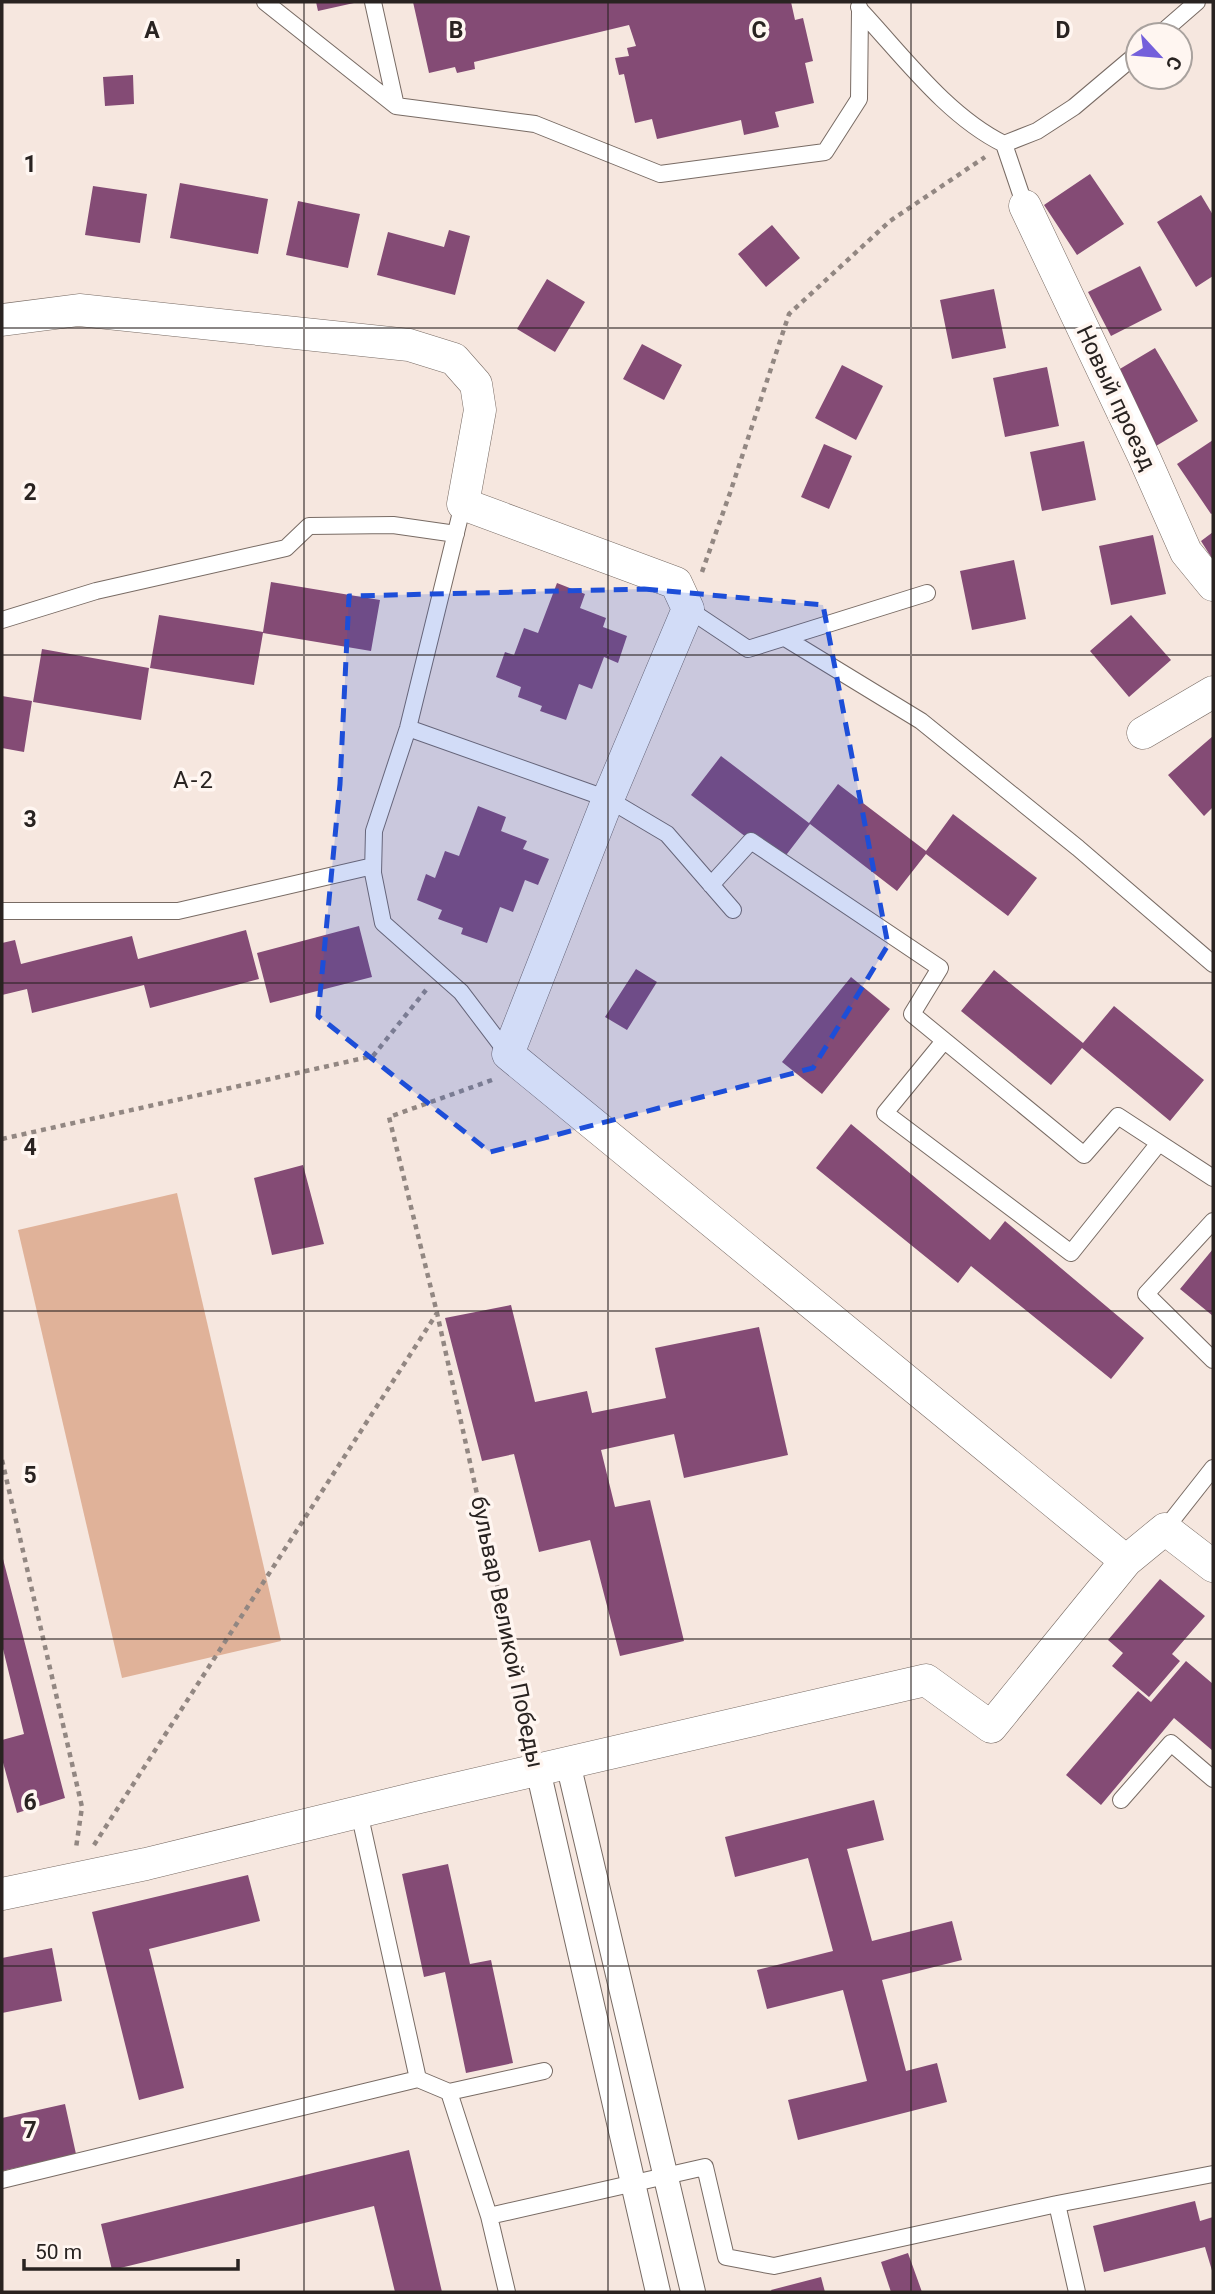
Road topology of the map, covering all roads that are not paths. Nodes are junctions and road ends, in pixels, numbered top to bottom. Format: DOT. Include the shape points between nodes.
graph roads {
  1 [pos="265,2"];
  2 [pos="373,2"];
  3 [pos="1197,2"];
  4 [pos="859,6"];
  5 [pos="1175,21"];
  6 [pos="894,47"];
  7 [pos="859,57"];
  8 [pos="1124,65"];
  9 [pos="396,106"];
  10 [pos="1004,144"];
  11 [pos="1025,206"];
  12 [pos="2,320"];
  13 [pos="463,503"];
  14 [pos="456,534"];
  15 [pos="1213,585"];
  16 [pos="927,593"];
  17 [pos="688,609"];
  18 [pos="2,620"];
  19 [pos="785,638"];
  20 [pos="1213,692"];
  21 [pos="408,728"];
  22 [pos="1143,733"];
  23 [pos="608,799"];
  24 [pos="373,866"];
  25 [pos="711,885"];
  26 [pos="733,910"];
  27 [pos="2,911"];
  28 [pos="1213,964"];
  29 [pos="944,1041"];
  30 [pos="508,1054"];
  31 [pos="1159,1143"];
  32 [pos="1213,1178"];
  33 [pos="1213,1221"];
  34 [pos="1213,1360"];
  35 [pos="1213,1468"];
  36 [pos="1164,1529"];
  37 [pos="1126,1561"];
  38 [pos="1213,1566"];
  39 [pos="568,1763"];
  40 [pos="538,1770"];
  41 [pos="1213,1779"];
  42 [pos="1121,1800"];
  43 [pos="359,1812"];
  44 [pos="2,1894"];
  45 [pos="544,2071"];
  46 [pos="418,2079"];
  47 [pos="449,2092"];
  48 [pos="1213,2174"];
  49 [pos="666,2176"];
  50 [pos="2,2180"];
  51 [pos="633,2183"];
  52 [pos="1057,2204"];
  53 [pos="489,2216"];
  54 [pos="506,2292"];
  55 [pos="657,2292"];
  56 [pos="693,2292"];
  57 [pos="1077,2292"];
  1 -- 9 [label="lane"];
  2 -- 9 [label="lane"];
  3 -- 5 [label="lane"];
  4 -- 6 [label="lane"];
  4 -- 7 [label="lane"];
  6 -- 7 [label="lane" via="877,40 866,45"];
  6 -- 10 [label="lane" via="946,102"];
  7 -- 9 [label="lane" via="859,99 825,152 660,174 535,124"];
  8 -- 10 [label="lane" via="1074,107 1037,131"];
  10 -- 11 [label="lane"];
  11 -- 15 [label="street, Новый проезд" via="1186,552"];
  12 -- 13 [label="street" via="79,310 410,345 454,359 476,384 480,410"];
  13 -- 14 [label="lane"];
  13 -- 17 [label="street" via="676,583"];
  14 -- 18 [label="lane" via="393,525 309,526 286,548 96,591"];
  14 -- 21 [label="lane"];
  16 -- 19 [label="lane"];
  17 -- 19 [label="lane" via="748,649"];
  17 -- 23 [label="street"];
  19 -- 28 [label="lane" via="921,721"];
  20 -- 22 [label="street"];
  21 -- 23 [label="lane"];
  21 -- 24 [label="lane" via="374,831"];
  23 -- 25 [label="lane" via="667,834"];
  23 -- 30 [label="street"];
  24 -- 27 [label="lane" via="178,911"];
  24 -- 30 [label="lane" via="383,923 461,992"];
  25 -- 26 [label="lane"];
  25 -- 29 [label="lane" via="751,841 940,968 912,1014"];
  29 -- 31 [label="lane" via="1084,1156 1118,1116"];
  29 -- 31 [label="lane" via="885,1114 1071,1254"];
  30 -- 37 [label="street"];
  31 -- 32 [label="lane"];
  33 -- 34 [label="lane" via="1146,1294"];
  35 -- 36 [label="lane"];
  36 -- 37 [label="street"];
  36 -- 38 [label="street"];
  37 -- 39 [label="street" via="990,1727 926,1680"];
  39 -- 40 [label="street"];
  39 -- 49 [label="street, бульвар Великой Победы"];
  40 -- 43 [label="street"];
  40 -- 51 [label="street, бульвар Великой Победы"];
  41 -- 42 [label="lane" via="1171,1743"];
  43 -- 44 [label="street"];
  43 -- 46 [label="lane"];
  45 -- 47 [label="lane"];
  46 -- 47 [label="lane"];
  46 -- 50 [label="lane"];
  47 -- 53 [label="lane"];
  48 -- 52 [label="lane"];
  49 -- 51 [label="lane"];
  49 -- 52 [label="lane" via="705,2167 726,2257 774,2266"];
  49 -- 56 [label="street, бульвар Великой Победы"];
  51 -- 53 [label="lane"];
  51 -- 55 [label="street, бульвар Великой Победы"];
  52 -- 57 [label="lane"];
  53 -- 54 [label="lane"];
}
